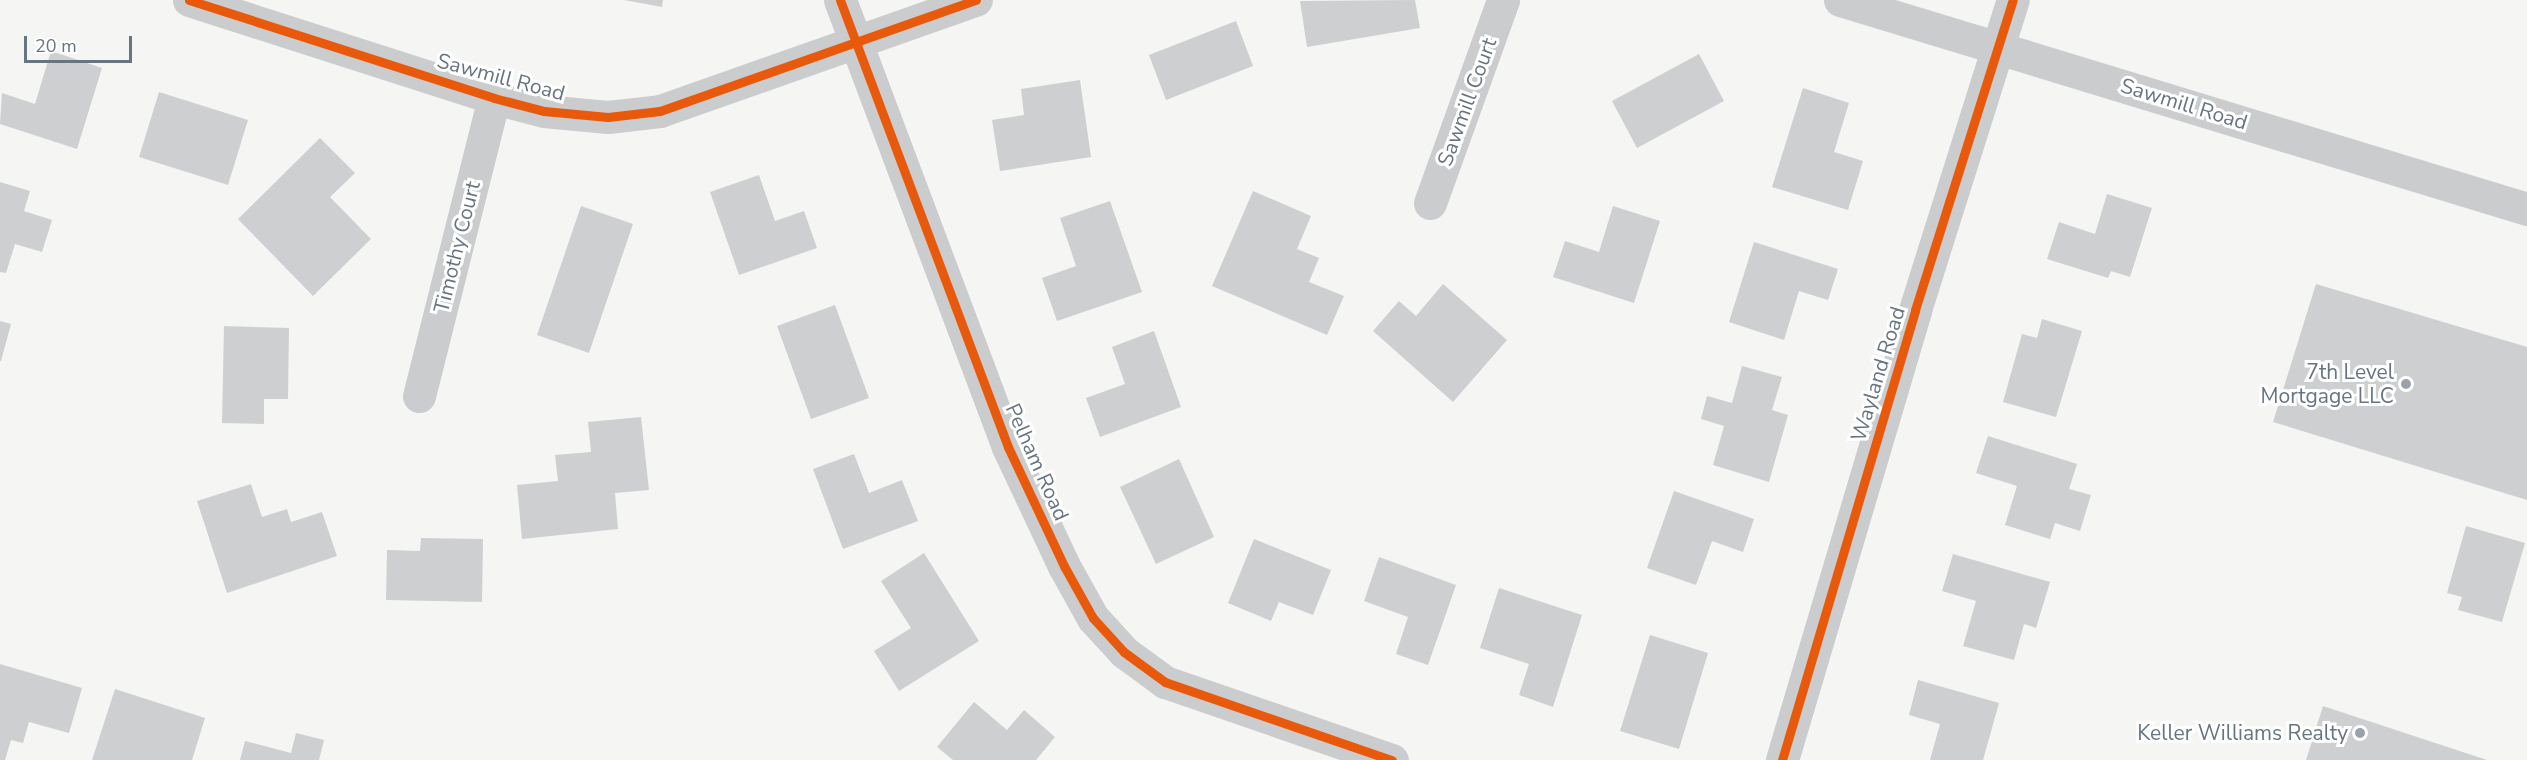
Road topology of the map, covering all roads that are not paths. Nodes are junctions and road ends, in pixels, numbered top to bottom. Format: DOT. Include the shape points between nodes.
graph roads {
  1 [pos="189,0"];
  2 [pos="840,0"];
  3 [pos="976,0"];
  4 [pos="1503,0"];
  5 [pos="1840,0"];
  6 [pos="2013,0"];
  7 [pos="855,42"];
  8 [pos="1998,47"];
  9 [pos="494,98"];
  10 [pos="1430,203"];
  11 [pos="2527,209"];
  12 [pos="419,396"];
  13 [pos="1392,760"];
  14 [pos="1782,760"];
  1 -- 9 [label="street, Sawmill Road"];
  2 -- 7 [label="street, Pelham Road"];
  3 -- 7 [label="street, Sawmill Road"];
  4 -- 10 [label="street, Sawmill Court"];
  5 -- 8 [label="street, Sawmill Road"];
  6 -- 8 [label="street, Wayland Road"];
  7 -- 9 [label="street, Sawmill Road" via="660,111 608,117 544,111"];
  7 -- 13 [label="street, Pelham Road" via="1008,447 1093,618 1124,652 1165,682"];
  8 -- 11 [label="street, Sawmill Road"];
  8 -- 14 [label="street, Wayland Road" via="1915,310"];
  9 -- 12 [label="street, Timothy Court"];
}
